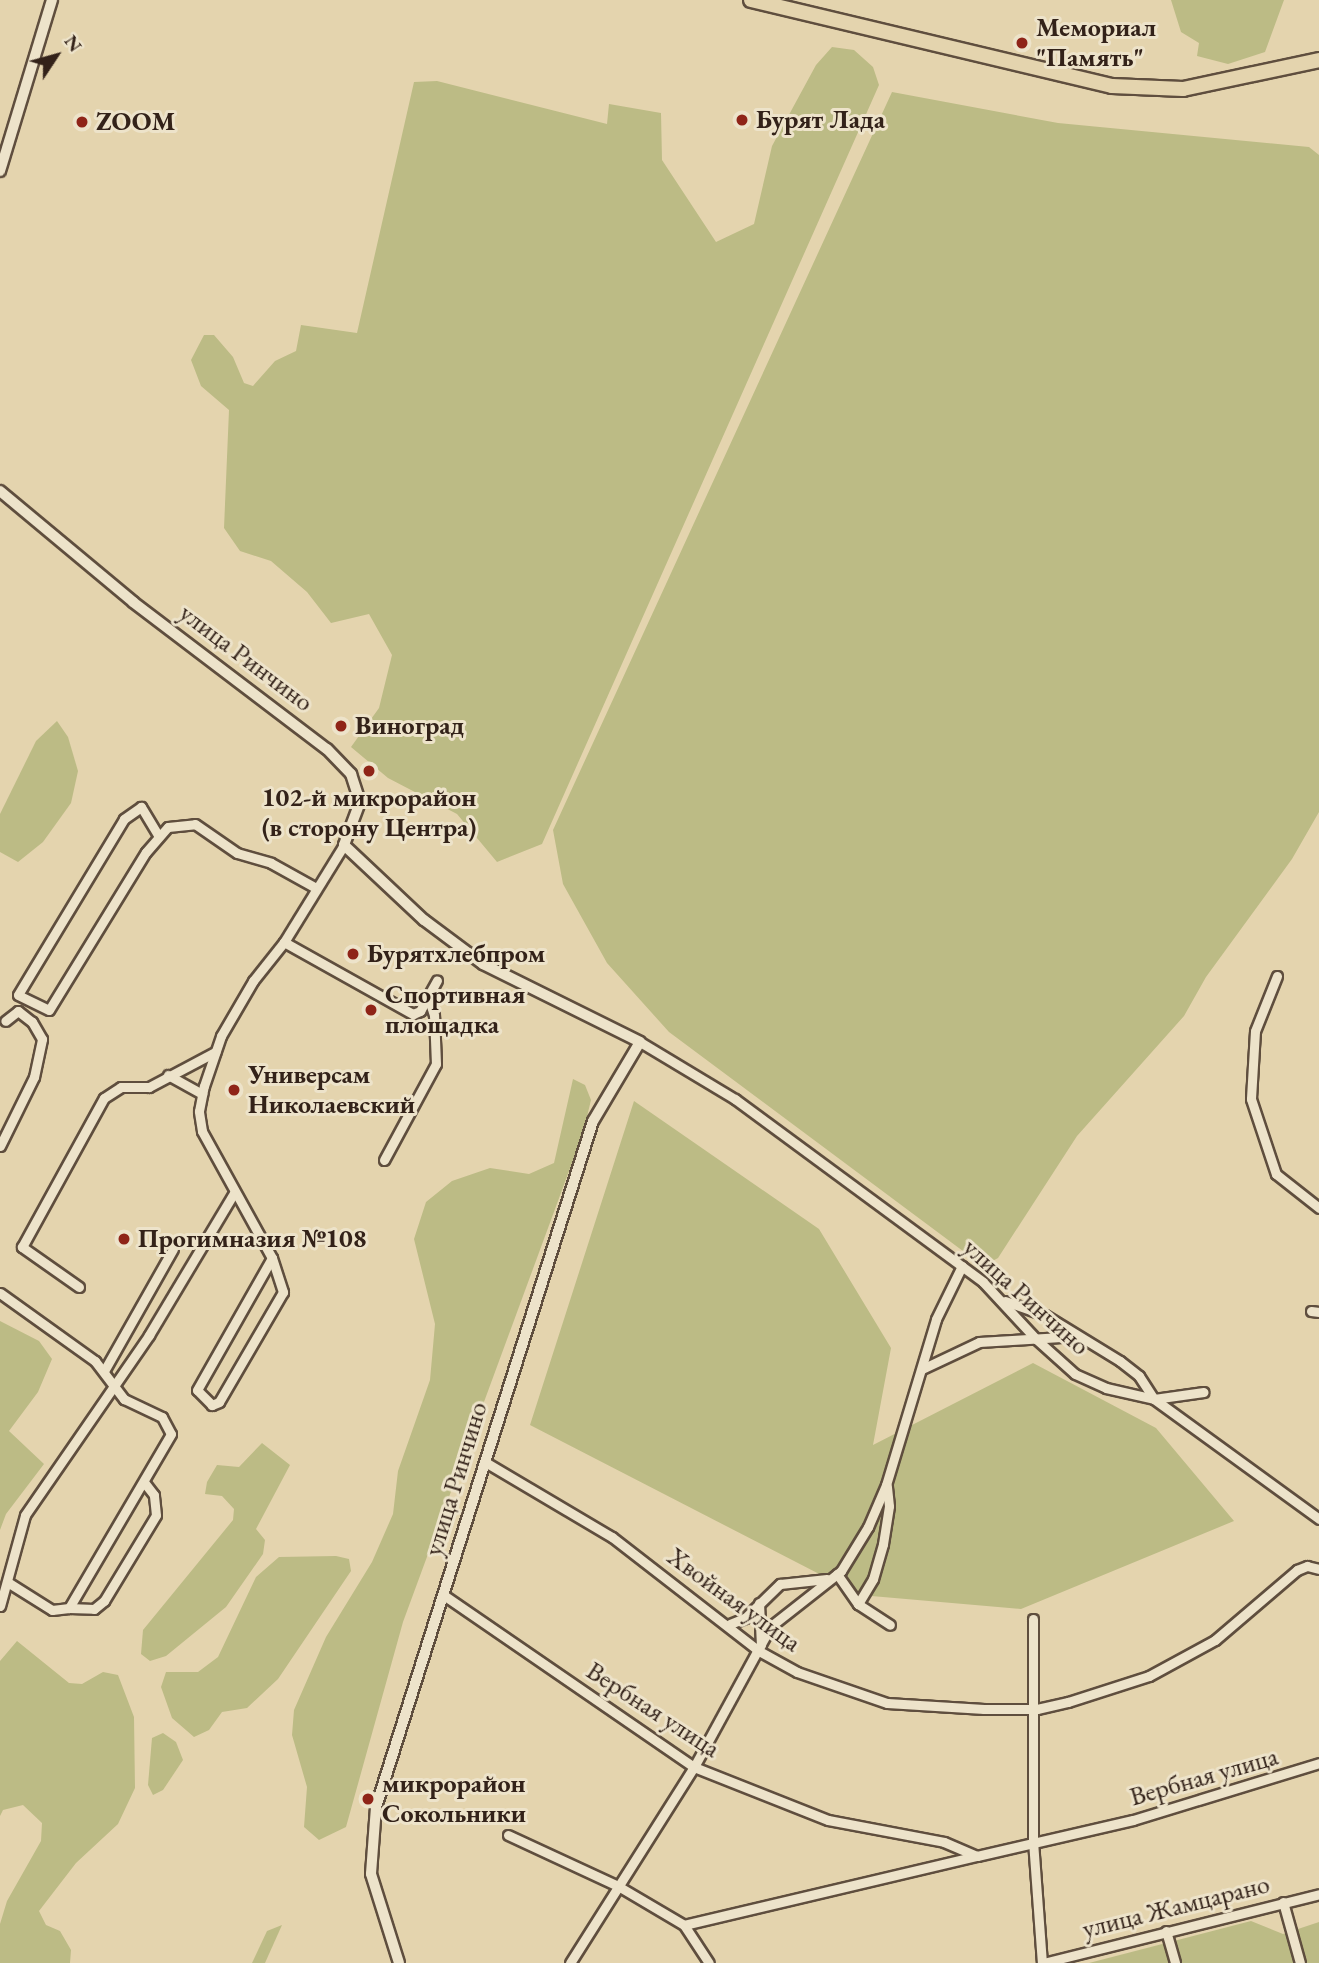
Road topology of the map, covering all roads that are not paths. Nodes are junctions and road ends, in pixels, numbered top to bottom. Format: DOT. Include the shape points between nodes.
graph roads {
  1 [pos="52,0"];
  2 [pos="751,0"];
  3 [pos="1319,60"];
  4 [pos="0,171"];
  5 [pos="0,491"];
  6 [pos="158,835"];
  7 [pos="344,845"];
  8 [pos="316,888"];
  9 [pos="284,942"];
  10 [pos="1278,976"];
  11 [pos="437,981"];
  12 [pos="428,997"];
  13 [pos="5,1021"];
  14 [pos="640,1042"];
  15 [pos="215,1052"];
  16 [pos="168,1075"];
  17 [pos="202,1094"];
  18 [pos="0,1146"];
  19 [pos="384,1160"];
  20 [pos="234,1193"];
  21 [pos="1319,1208"];
  22 [pos="173,1249"];
  23 [pos="272,1258"];
  24 [pos="962,1266"];
  25 [pos="79,1287"];
  26 [pos="0,1293"];
  27 [pos="1004,1300"];
  28 [pos="1079,1336"];
  29 [pos="1035,1339"];
  30 [pos="922,1369"];
  31 [pos="104,1371"];
  32 [pos="115,1384"];
  33 [pos="1204,1392"];
  34 [pos="1154,1399"];
  35 [pos="485,1462"];
  36 [pos="144,1482"];
  37 [pos="886,1485"];
  38 [pos="1319,1520"];
  39 [pos="1319,1569"];
  40 [pos="833,1576"];
  41 [pos="9,1583"];
  42 [pos="445,1596"];
  43 [pos="759,1603"];
  44 [pos="858,1604"];
  45 [pos="0,1606"];
  46 [pos="69,1608"];
  47 [pos="1033,1619"];
  48 [pos="760,1620"];
  49 [pos="730,1624"];
  50 [pos="890,1625"];
  51 [pos="750,1642"];
  52 [pos="760,1648"];
  53 [pos="1037,1709"];
  54 [pos="1319,1763"];
  55 [pos="694,1767"];
  56 [pos="508,1835"];
  57 [pos="1034,1841"];
  58 [pos="978,1856"];
  59 [pos="618,1886"];
  60 [pos="1319,1894"];
  61 [pos="1283,1902"];
  62 [pos="684,1925"];
  63 [pos="1166,1931"];
  64 [pos="399,1963"];
  65 [pos="570,1963"];
  66 [pos="709,1963"];
  67 [pos="1043,1963"];
  68 [pos="1175,1963"];
  69 [pos="1300,1963"];
  1 -- 4 [label="street"];
  2 -- 3 [label="main road" via="1112,86 1183,89"];
  5 -- 7 [label="street, улица Ринчино" via="133,601 327,749 351,774 360,802"];
  6 -- 6 [label="street" via="141,807 124,819 18,995 50,1010"];
  6 -- 8 [label="street" via="181,822 195,824 237,853 271,863"];
  7 -- 8 [label="street"];
  7 -- 14 [label="street, улица Ринчино" via="453,945 539,994 605,1021"];
  8 -- 9 [label="street"];
  9 -- 12 [label="street" via="413,1014"];
  9 -- 15 [label="street" via="253,981"];
  10 -- 21 [label="street" via="1255,1031 1251,1099 1276,1174"];
  11 -- 12 [label="street"];
  12 -- 19 [label="street" via="435,1015 436,1064"];
  13 -- 18 [label="street" via="18,1012 42,1039 34,1077"];
  14 -- 24 [label="street, улица Ринчино" via="735,1099"];
  14 -- 35 [label="street, улица Ринчино" via="593,1121"];
  15 -- 16 [label="street"];
  15 -- 17 [label="street"];
  16 -- 17 [label="street"];
  16 -- 25 [label="street" via="149,1087 121,1087 104,1098 25,1238 22,1247 27,1253"];
  17 -- 20 [label="street" via="202,1131"];
  20 -- 23 [label="street"];
  20 -- 32 [label="street"];
  22 -- 31 [label="street"];
  23 -- 23 [label="street" via="284,1292 219,1402 212,1405 197,1390"];
  24 -- 27 [label="street, улица Ринчино"];
  24 -- 30 [label="street" via="936,1319"];
  26 -- 31 [label="street" via="54,1329"];
  27 -- 28 [label="street" via="1045,1315"];
  27 -- 29 [label="street, улица Ринчино"];
  28 -- 29 [label="street"];
  28 -- 34 [label="street" via="1139,1376"];
  29 -- 30 [label="street" via="979,1342"];
  29 -- 34 [label="street, улица Ринчино" via="1075,1374 1106,1388"];
  30 -- 37 [label="street"];
  31 -- 32 [label="street"];
  32 -- 36 [label="street" via="124,1399 162,1417 171,1429"];
  32 -- 41 [label="street" via="25,1515"];
  33 -- 34 [label="street"];
  34 -- 38 [label="street, улица Ринчино"];
  35 -- 42 [label="street, улица Ринчино"];
  35 -- 49 [label="street, Хвойная улица" via="612,1537"];
  36 -- 46 [label="street"];
  36 -- 46 [label="street" via="153,1495 156,1515 104,1601 94,1609"];
  37 -- 40 [label="street" via="868,1527"];
  37 -- 44 [label="street" via="889,1506 883,1544 873,1578"];
  39 -- 53 [label="street, Хвойная улица" via="1307,1566 1297,1570 1215,1640 1149,1676"];
  40 -- 43 [label="street" via="780,1584"];
  40 -- 44 [label="street"];
  40 -- 52 [label="street" via="771,1626"];
  41 -- 45 [label="street"];
  41 -- 46 [label="street" via="52,1610"];
  42 -- 55 [label="street, Вербная улица"];
  42 -- 64 [label="street, улица Ринчино" via="376,1807 371,1874"];
  43 -- 48 [label="street"];
  43 -- 49 [label="street" via="745,1618"];
  44 -- 50 [label="street"];
  47 -- 53 [label="street"];
  48 -- 51 [label="street"];
  48 -- 52 [label="street"];
  49 -- 51 [label="street, Хвойная улица"];
  51 -- 52 [label="street, Хвойная улица"];
  52 -- 53 [label="street, Хвойная улица" via="797,1672 887,1703"];
  52 -- 55 [label="street"];
  53 -- 57 [label="street"];
  54 -- 57 [label="street, Вербная улица" via="1133,1820"];
  55 -- 58 [label="street, Вербная улица" via="828,1821 944,1842"];
  55 -- 59 [label="street"];
  56 -- 59 [label="street"];
  57 -- 58 [label="street, Вербная улица"];
  57 -- 67 [label="street"];
  58 -- 62 [label="street, Вербная улица"];
  59 -- 62 [label="street"];
  59 -- 65 [label="street"];
  60 -- 61 [label="street, улица Жамцарано"];
  61 -- 63 [label="street, улица Жамцарано"];
  61 -- 69 [label="street"];
  62 -- 66 [label="street"];
  63 -- 67 [label="street, улица Жамцарано"];
  63 -- 68 [label="street"];
}
